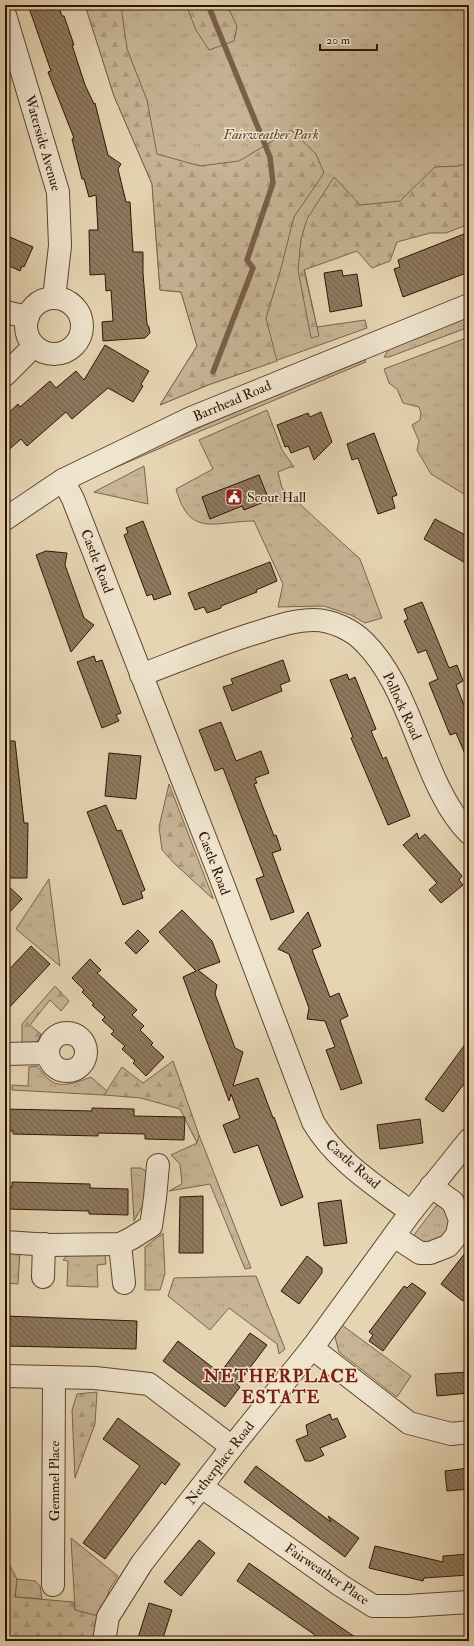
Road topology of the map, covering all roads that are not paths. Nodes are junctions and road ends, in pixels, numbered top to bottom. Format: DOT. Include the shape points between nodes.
graph roads {
  1 [pos="5,15"];
  2 [pos="54,298"];
  3 [pos="469,305"];
  4 [pos="5,312"];
  5 [pos="28,317"];
  6 [pos="34,346"];
  7 [pos="5,375"];
  8 [pos="63,480"];
  9 [pos="5,519"];
  10 [pos="141,675"];
  11 [pos="469,833"];
  12 [pos="48,1053"];
  13 [pos="5,1054"];
  14 [pos="469,1140"];
  15 [pos="158,1165"];
  16 [pos="431,1186"];
  17 [pos="411,1212"];
  18 [pos="394,1236"];
  19 [pos="5,1242"];
  20 [pos="44,1244"];
  21 [pos="120,1244"];
  22 [pos="43,1277"];
  23 [pos="124,1283"];
  24 [pos="312,1348"];
  25 [pos="5,1376"];
  26 [pos="54,1377"];
  27 [pos="469,1432"];
  28 [pos="232,1447"];
  29 [pos="202,1487"];
  30 [pos="53,1585"];
  31 [pos="469,1602"];
  32 [pos="104,1641"];
  1 -- 2 [label="street, Waterside Avenue" via="58,192 60,246"];
  2 -- 5 [label="street" via="39,302"];
  2 -- 6 [label="street" via="63,299 78,310 82,328 80,337 72,348 59,354 50,354"];
  3 -- 8 [label="street, Barrhead Road" via="191,418"];
  4 -- 5 [label="street"];
  5 -- 6 [label="street" via="26,330"];
  6 -- 7 [label="street"];
  8 -- 9 [label="street, Barrhead Road"];
  8 -- 10 [label="street, Castle Road"];
  10 -- 11 [label="street, Pollock Road" via="288,623 315,620 342,626 365,642 390,675 437,785"];
  10 -- 17 [label="street, Castle Road" via="313,1122 332,1149"];
  12 -- 13 [label="street"];
  14 -- 16 [label="street, Netherplace Road"];
  15 -- 21 [label="street" via="151,1226"];
  16 -- 17 [label="street, Netherplace Road"];
  16 -- 18 [label="street" via="453,1202 460,1220 457,1235 448,1246 430,1253 420,1253"];
  17 -- 18 [label="street, Netherplace Road"];
  18 -- 24 [label="street, Netherplace Road"];
  19 -- 20 [label="street"];
  20 -- 21 [label="street"];
  20 -- 22 [label="street"];
  21 -- 23 [label="street"];
  24 -- 27 [label="street" via="408,1424 451,1434"];
  24 -- 28 [label="street, Netherplace Road"];
  25 -- 26 [label="street"];
  26 -- 28 [label="street" via="95,1378 149,1384"];
  26 -- 30 [label="street, Gemmel Place"];
  28 -- 29 [label="street, Netherplace Road"];
  29 -- 31 [label="street, Fairweather Place" via="373,1606"];
  29 -- 32 [label="street, Netherplace Road" via="142,1564 108,1617"];
}
